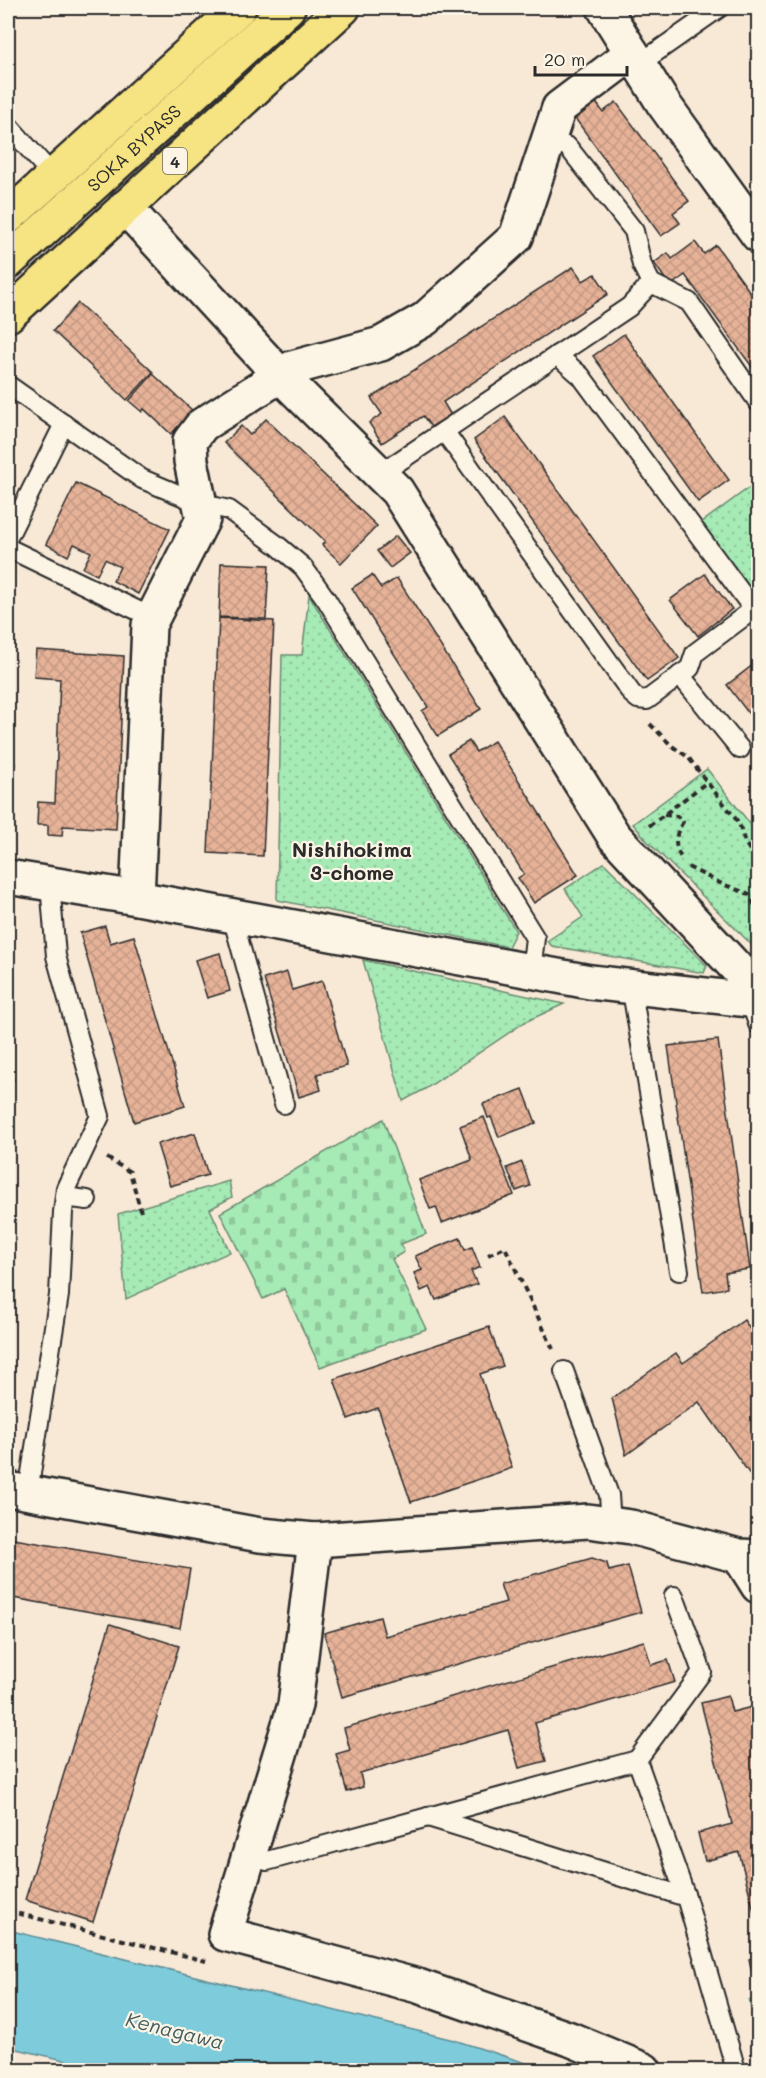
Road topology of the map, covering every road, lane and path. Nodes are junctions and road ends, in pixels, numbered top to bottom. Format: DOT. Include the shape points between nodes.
graph roads {
  1 [pos="239,8"];
  2 [pos="288,8"];
  3 [pos="343,8"];
  4 [pos="604,8"];
  5 [pos="719,8"];
  6 [pos="635,58"];
  7 [pos="8,125"];
  8 [pos="549,139"];
  9 [pos="52,176"];
  10 [pos="124,207"];
  11 [pos="8,217"];
  12 [pos="759,235"];
  13 [pos="8,262"];
  14 [pos="651,283"];
  15 [pos="8,315"];
  16 [pos="557,355"];
  17 [pos="279,374"];
  18 [pos="8,385"];
  19 [pos="759,402"];
  20 [pos="64,424"];
  21 [pos="444,431"];
  22 [pos="380,474"];
  23 [pos="199,503"];
  24 [pos="8,537"];
  25 [pos="8,548"];
  26 [pos="756,608"];
  27 [pos="153,618"];
  28 [pos="680,675"];
  29 [pos="638,699"];
  30 [pos="740,749"];
  31 [pos="707,782"];
  32 [pos="664,814"];
  33 [pos="641,832"];
  34 [pos="759,862"];
  35 [pos="8,877"];
  36 [pos="50,884"];
  37 [pos="137,898"];
  38 [pos="759,912"];
  39 [pos="232,915"];
  40 [pos="531,971"];
  41 [pos="631,985"];
  42 [pos="756,1004"];
  43 [pos="284,1104"];
  44 [pos="86,1145"];
  45 [pos="65,1197"];
  46 [pos="87,1200"];
  47 [pos="141,1212"];
  48 [pos="488,1255"];
  49 [pos="679,1271"];
  50 [pos="564,1371"];
  51 [pos="18,1490"];
  52 [pos="611,1524"];
  53 [pos="315,1540"];
  54 [pos="749,1556"];
  55 [pos="759,1587"];
  56 [pos="675,1596"];
  57 [pos="637,1760"];
  58 [pos="428,1817"];
  59 [pos="248,1856"];
  60 [pos="686,1897"];
  61 [pos="644,2070"];
  62 [pos="736,2070"];
  1 -- 9 [label="highway"];
  2 -- 13 [label="highway, SOKA BYPASS / 4"];
  3 -- 10 [label="highway, 4"];
  4 -- 6 [label="street"];
  5 -- 6 [label="lane"];
  6 -- 8 [label="street" via="559,108"];
  6 -- 12 [label="street"];
  7 -- 9 [label="lane"];
  8 -- 14 [label="lane" via="568,147 634,231"];
  8 -- 17 [label="street" via="516,237 425,319 381,344"];
  9 -- 11 [label="highway"];
  10 -- 15 [label="highway, 4"];
  10 -- 17 [label="street"];
  14 -- 16 [label="lane" via="629,307"];
  14 -- 19 [label="lane" via="689,302"];
  16 -- 21 [label="lane"];
  16 -- 26 [label="lane" via="580,376"];
  17 -- 22 [label="street"];
  17 -- 23 [label="street" via="202,425 190,441"];
  18 -- 20 [label="lane"];
  20 -- 23 [label="lane" via="142,479"];
  20 -- 24 [label="lane"];
  21 -- 22 [label="lane"];
  21 -- 29 [label="lane"];
  22 -- 42 [label="street" via="397,491 614,836"];
  23 -- 27 [label="street" via="202,519"];
  23 -- 40 [label="lane" via="228,510 278,545 303,567 326,599 535,938"];
  25 -- 27 [label="lane"];
  26 -- 28 [label="lane" via="695,653 690,668"];
  27 -- 37 [label="street" via="149,625"];
  28 -- 29 [label="lane" via="647,700"];
  28 -- 30 [label="lane"];
  29 -- 31 [label="path" via="654,729 688,757"];
  31 -- 32 [label="path"];
  31 -- 34 [label="path" via="740,824 745,843"];
  32 -- 33 [label="path"];
  32 -- 38 [label="path" via="684,822 675,842 687,866 749,894"];
  35 -- 36 [label="street"];
  36 -- 37 [label="street"];
  36 -- 44 [label="lane" via="56,956 100,1116"];
  37 -- 39 [label="street"];
  39 -- 40 [label="street"];
  39 -- 43 [label="lane"];
  40 -- 41 [label="street"];
  41 -- 42 [label="street"];
  41 -- 49 [label="lane"];
  44 -- 45 [label="lane"];
  44 -- 47 [label="path" via="130,1172"];
  45 -- 46 [label="lane"];
  45 -- 51 [label="lane" via="59,1295"];
  48 -- 50 [label="path" via="505,1247"];
  50 -- 52 [label="lane" via="609,1495"];
  51 -- 53 [label="street" via="260,1535"];
  52 -- 53 [label="street" via="588,1521"];
  52 -- 54 [label="street"];
  53 -- 59 [label="street" via="295,1705"];
  54 -- 55 [label="street"];
  56 -- 57 [label="lane" via="702,1672"];
  57 -- 58 [label="lane"];
  57 -- 60 [label="lane"];
  58 -- 59 [label="lane" via="267,1861"];
  58 -- 60 [label="lane"];
  59 -- 61 [label="street" via="225,1934 418,1986 570,2039"];
  60 -- 62 [label="lane"];
}
